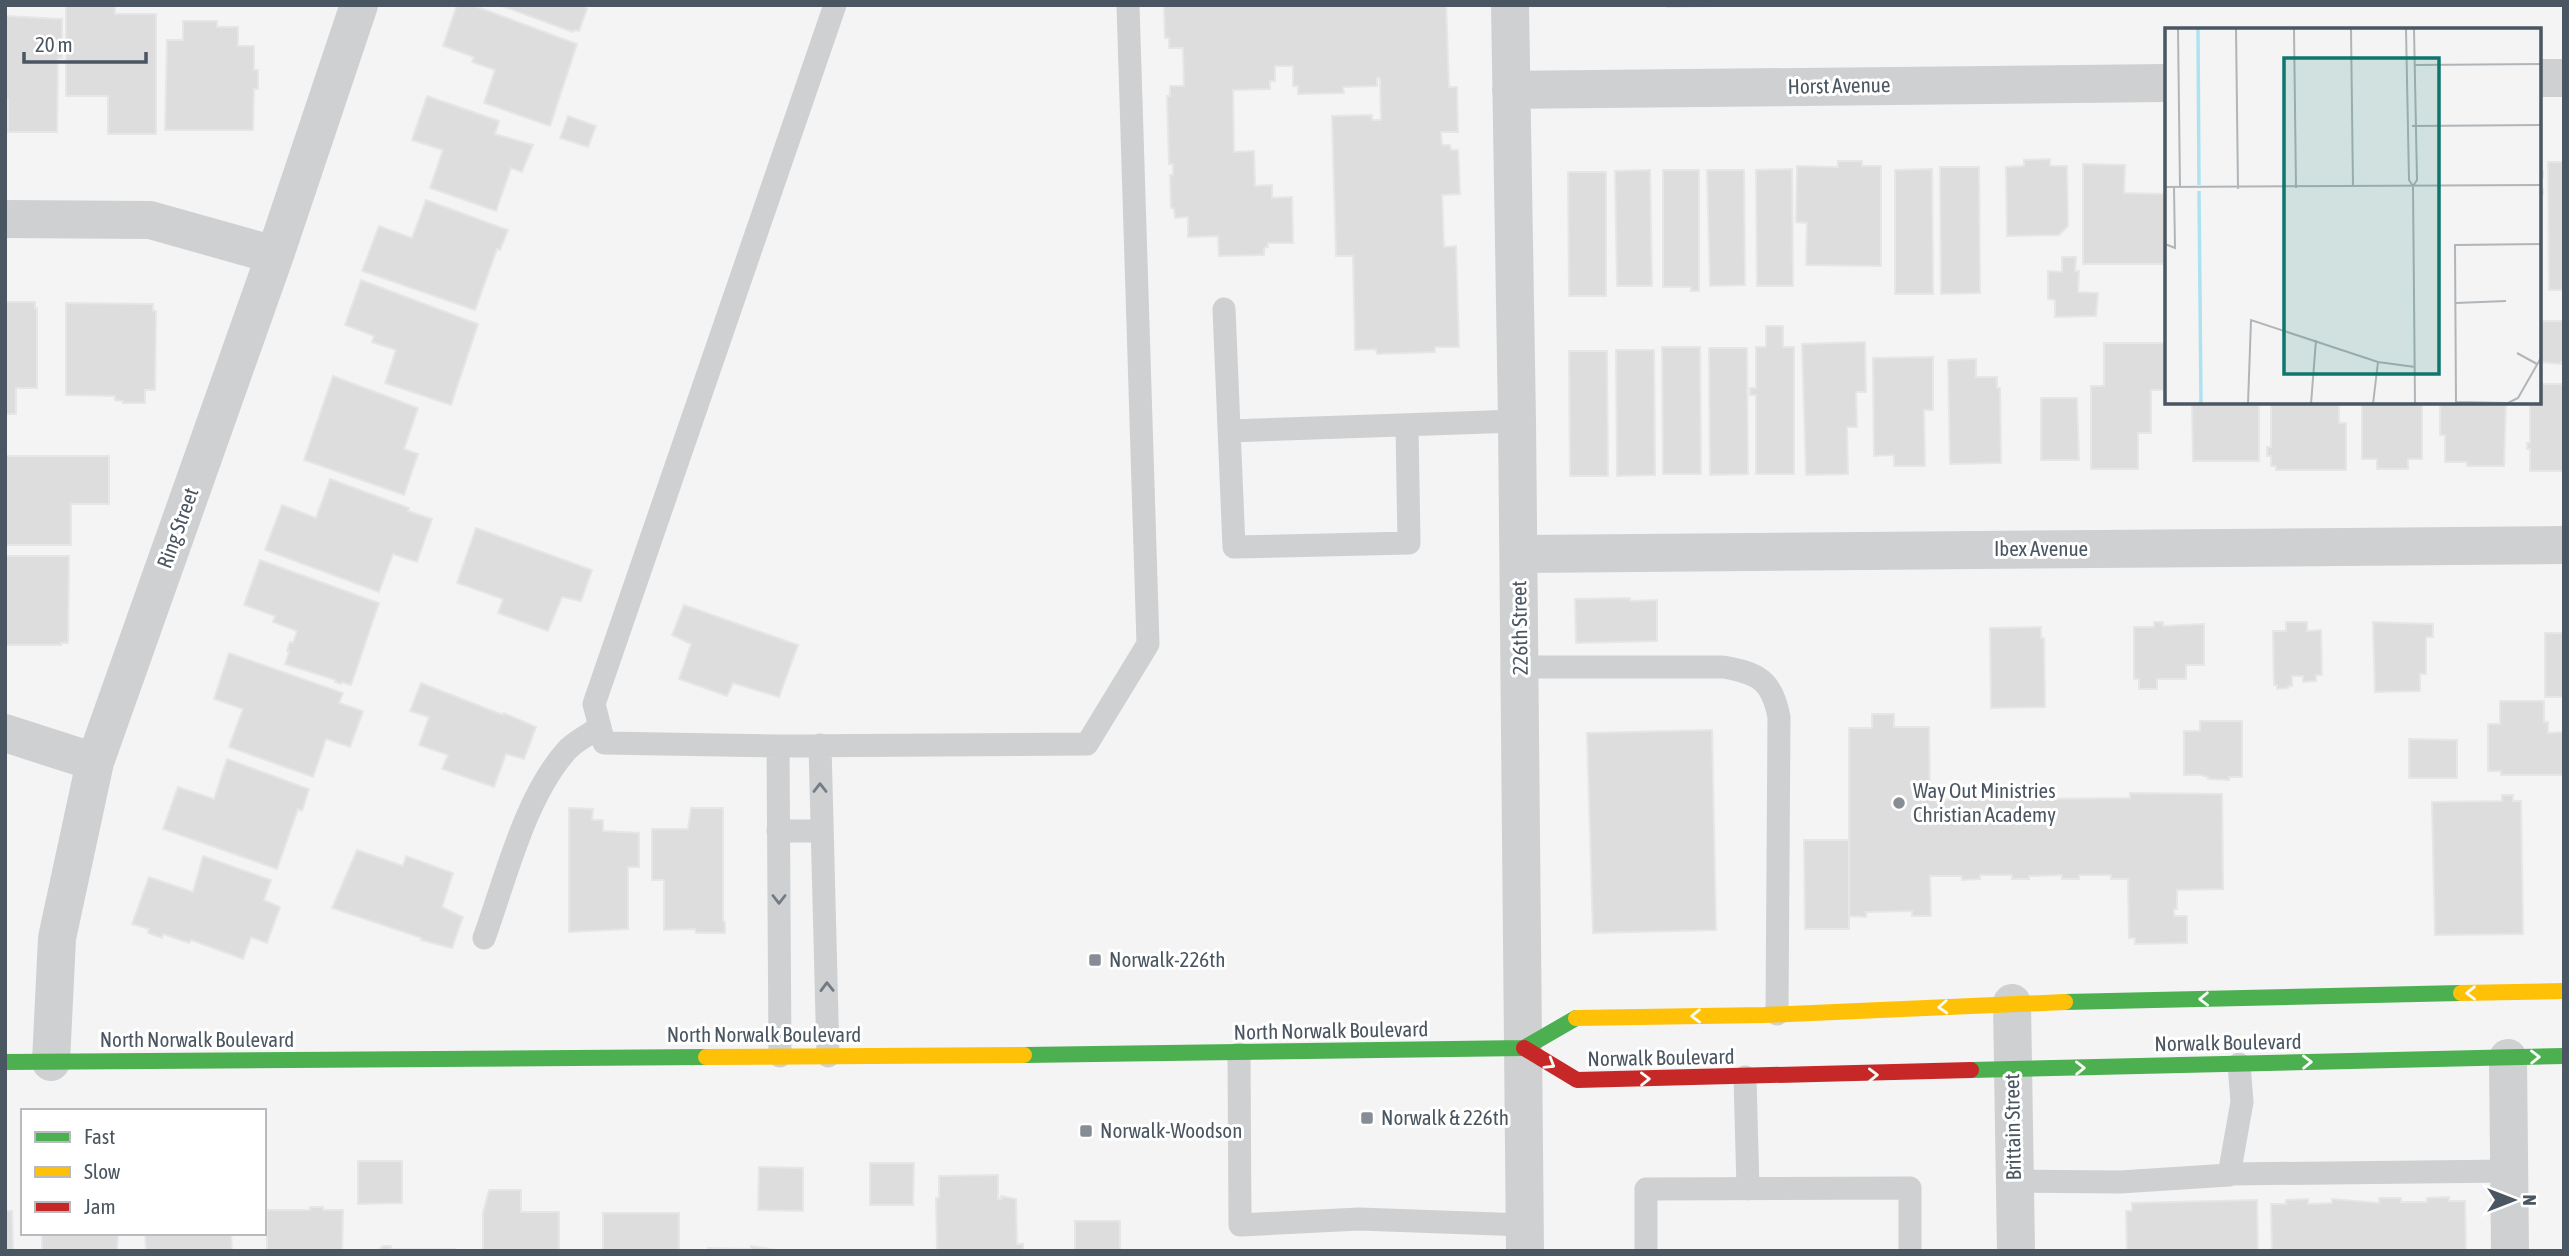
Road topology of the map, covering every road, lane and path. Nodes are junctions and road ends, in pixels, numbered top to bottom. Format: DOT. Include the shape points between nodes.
graph roads {
  1 [pos="359,5"];
  2 [pos="835,5"];
  3 [pos="1128,5"];
  4 [pos="1510,5"];
  5 [pos="2541,78"];
  6 [pos="2564,78"];
  7 [pos="2165,83"];
  8 [pos="1511,90"];
  9 [pos="5,219"];
  10 [pos="275,254"];
  11 [pos="1224,309"];
  12 [pos="1517,421"];
  13 [pos="1408,426"];
  14 [pos="1230,431"];
  15 [pos="2564,545"];
  16 [pos="1519,554"];
  17 [pos="1520,667"];
  18 [pos="600,727"];
  19 [pos="5,733"];
  20 [pos="820,745"];
  21 [pos="778,746"];
  22 [pos="95,762"];
  23 [pos="778,831"];
  24 [pos="822,831"];
  25 [pos="484,938"];
  26 [pos="2564,991"];
  27 [pos="2012,1003"];
  28 [pos="1777,1014"];
  29 [pos="1524,1048"];
  30 [pos="1239,1054"];
  31 [pos="828,1055"];
  32 [pos="780,1056"];
  33 [pos="2564,1056"];
  34 [pos="2508,1058"];
  35 [pos="5,1062"];
  36 [pos="51,1062"];
  37 [pos="2239,1064"];
  38 [pos="2012,1070"];
  39 [pos="1745,1077"];
  40 [pos="2509,1171"];
  41 [pos="2229,1174"];
  42 [pos="2014,1181"];
  43 [pos="1748,1189"];
  44 [pos="1525,1238"];
  45 [pos="1646,1251"];
  46 [pos="1910,1251"];
  47 [pos="2016,1251"];
  48 [pos="2510,1251"];
  1 -- 10 [label="street, Ring Street"];
  2 -- 18 [label="lane" via="594,704"];
  3 -- 20 [label="lane" via="1148,644 1087,744"];
  4 -- 8 [label="street, 226th Street"];
  5 -- 6 [label="street"];
  7 -- 8 [label="street, Horst Avenue"];
  8 -- 12 [label="street, 226th Street"];
  9 -- 10 [label="street" via="150,220"];
  10 -- 22 [label="street, Ring Street"];
  11 -- 14 [label="lane"];
  12 -- 13 [label="lane"];
  12 -- 16 [label="street, 226th Street"];
  13 -- 14 [label="lane"];
  13 -- 14 [label="lane" via="1409,543 1234,547"];
  15 -- 16 [label="street, Ibex Avenue"];
  16 -- 17 [label="street, 226th Street"];
  17 -- 28 [label="lane" via="1723,667 1750,671 1763,682 1775,699 1779,717"];
  17 -- 29 [label="street, 226th Street"];
  18 -- 21 [label="lane" via="604,743"];
  18 -- 25 [label="lane" via="571,746 548,773"];
  19 -- 22 [label="street"];
  20 -- 21 [label="lane"];
  24 -- 20 [label="lane, one-way"];
  21 -- 23 [label="lane"];
  22 -- 36 [label="street, Ring Street" via="57,938"];
  23 -- 24 [label="lane"];
  23 -- 32 [label="lane, one-way"];
  31 -- 24 [label="lane, one-way"];
  26 -- 27 [label="main road, Norwalk Boulevard, one-way"];
  27 -- 28 [label="main road, Norwalk Boulevard, one-way"];
  27 -- 38 [label="street, Brittain Street"];
  28 -- 29 [label="main road, Norwalk Boulevard, one-way" via="1577,1017"];
  29 -- 30 [label="main road, North Norwalk Boulevard"];
  29 -- 39 [label="main road, Norwalk Boulevard, one-way" via="1577,1080"];
  29 -- 44 [label="street, 226th Street"];
  30 -- 31 [label="main road, North Norwalk Boulevard"];
  30 -- 44 [label="lane" via="1240,1225 1359,1219"];
  31 -- 32 [label="main road, North Norwalk Boulevard"];
  32 -- 36 [label="main road, North Norwalk Boulevard"];
  34 -- 33 [label="main road, Norwalk Boulevard, one-way"];
  37 -- 34 [label="main road, Norwalk Boulevard, one-way"];
  34 -- 40 [label="street"];
  35 -- 36 [label="main road, North Norwalk Boulevard"];
  38 -- 37 [label="main road, Norwalk Boulevard, one-way"];
  37 -- 41 [label="lane" via="2242,1102"];
  39 -- 38 [label="main road, Norwalk Boulevard, one-way"];
  38 -- 42 [label="street, Brittain Street"];
  39 -- 43 [label="lane"];
  40 -- 41 [label="lane"];
  40 -- 48 [label="street"];
  41 -- 42 [label="lane" via="2120,1182"];
  42 -- 47 [label="street, Brittain Street"];
  43 -- 45 [label="lane" via="1646,1189"];
  43 -- 46 [label="lane" via="1910,1188"];
}
